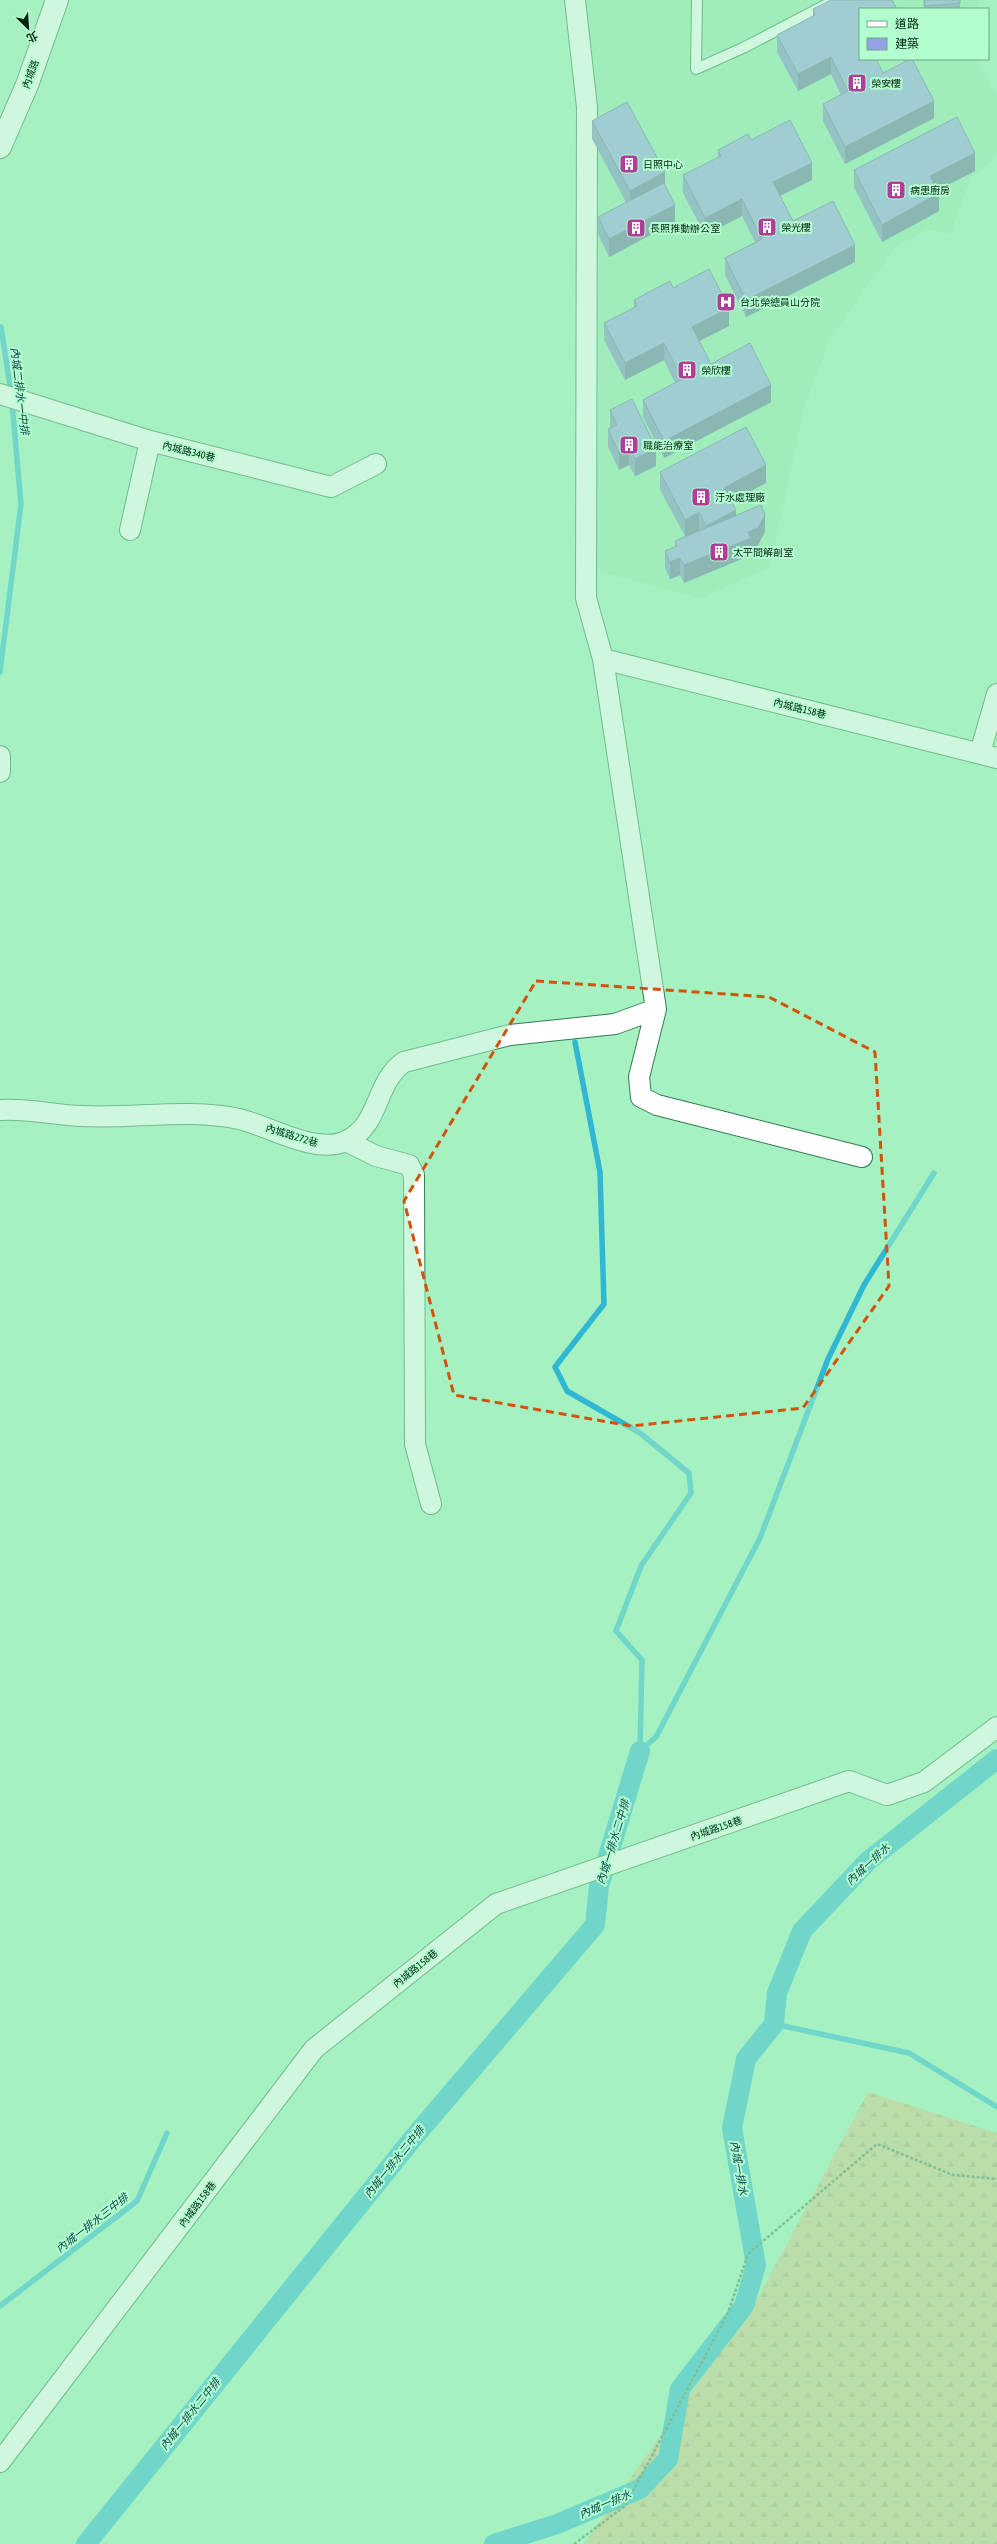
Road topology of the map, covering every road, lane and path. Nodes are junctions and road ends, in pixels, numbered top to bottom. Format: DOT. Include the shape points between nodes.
graph roads {
  1 [pos="57,0"];
  2 [pos="575,0"];
  3 [pos="697,0"];
  4 [pos="835,0"];
  5 [pos="0,147"];
  6 [pos="0,394"];
  7 [pos="150,441"];
  8 [pos="376,464"];
  9 [pos="130,530"];
  10 [pos="603,659"];
  11 [pos="997,694"];
  12 [pos="0,756"];
  13 [pos="988,756"];
  14 [pos="0,772"];
  15 [pos="656,1009"];
  16 [pos="0,1110"];
  17 [pos="346,1141"];
  18 [pos="862,1158"];
  19 [pos="431,1504"];
  20 [pos="997,1727"];
  21 [pos="997,2179"];
  22 [pos="0,2462"];
  23 [pos="574,2544"];
  1 -- 5 [label="street, 內城路" via="27,85"];
  2 -- 10 [label="street" via="587,107 586,598"];
  3 -- 4 [label="lane" via="696,69 745,47"];
  6 -- 7 [label="street, 內城路340巷"];
  7 -- 8 [label="street, 內城路340巷" via="331,487"];
  7 -- 9 [label="street"];
  10 -- 13 [label="street, 內城路158巷"];
  10 -- 15 [label="street"];
  11 -- 13 [label="street"];
  12 -- 14 [label="street"];
  15 -- 17 [label="street, 內城路272巷" via="615,1024 510,1035 404,1062 390,1074 373,1114 362,1129"];
  15 -- 18 [label="street" via="639,1078 641,1097 657,1105"];
  16 -- 17 [label="street, 內城路272巷" via="82,1116 220,1115 322,1145"];
  17 -- 19 [label="street" via="376,1156 410,1165 414,1175 415,1444"];
  20 -- 22 [label="street, 內城路158巷" via="924,1782 887,1795 849,1781 496,1904 314,2049"];
  21 -- 23 [label="path" via="953,2175 877,2144 748,2254 728,2314 625,2506"];
}
